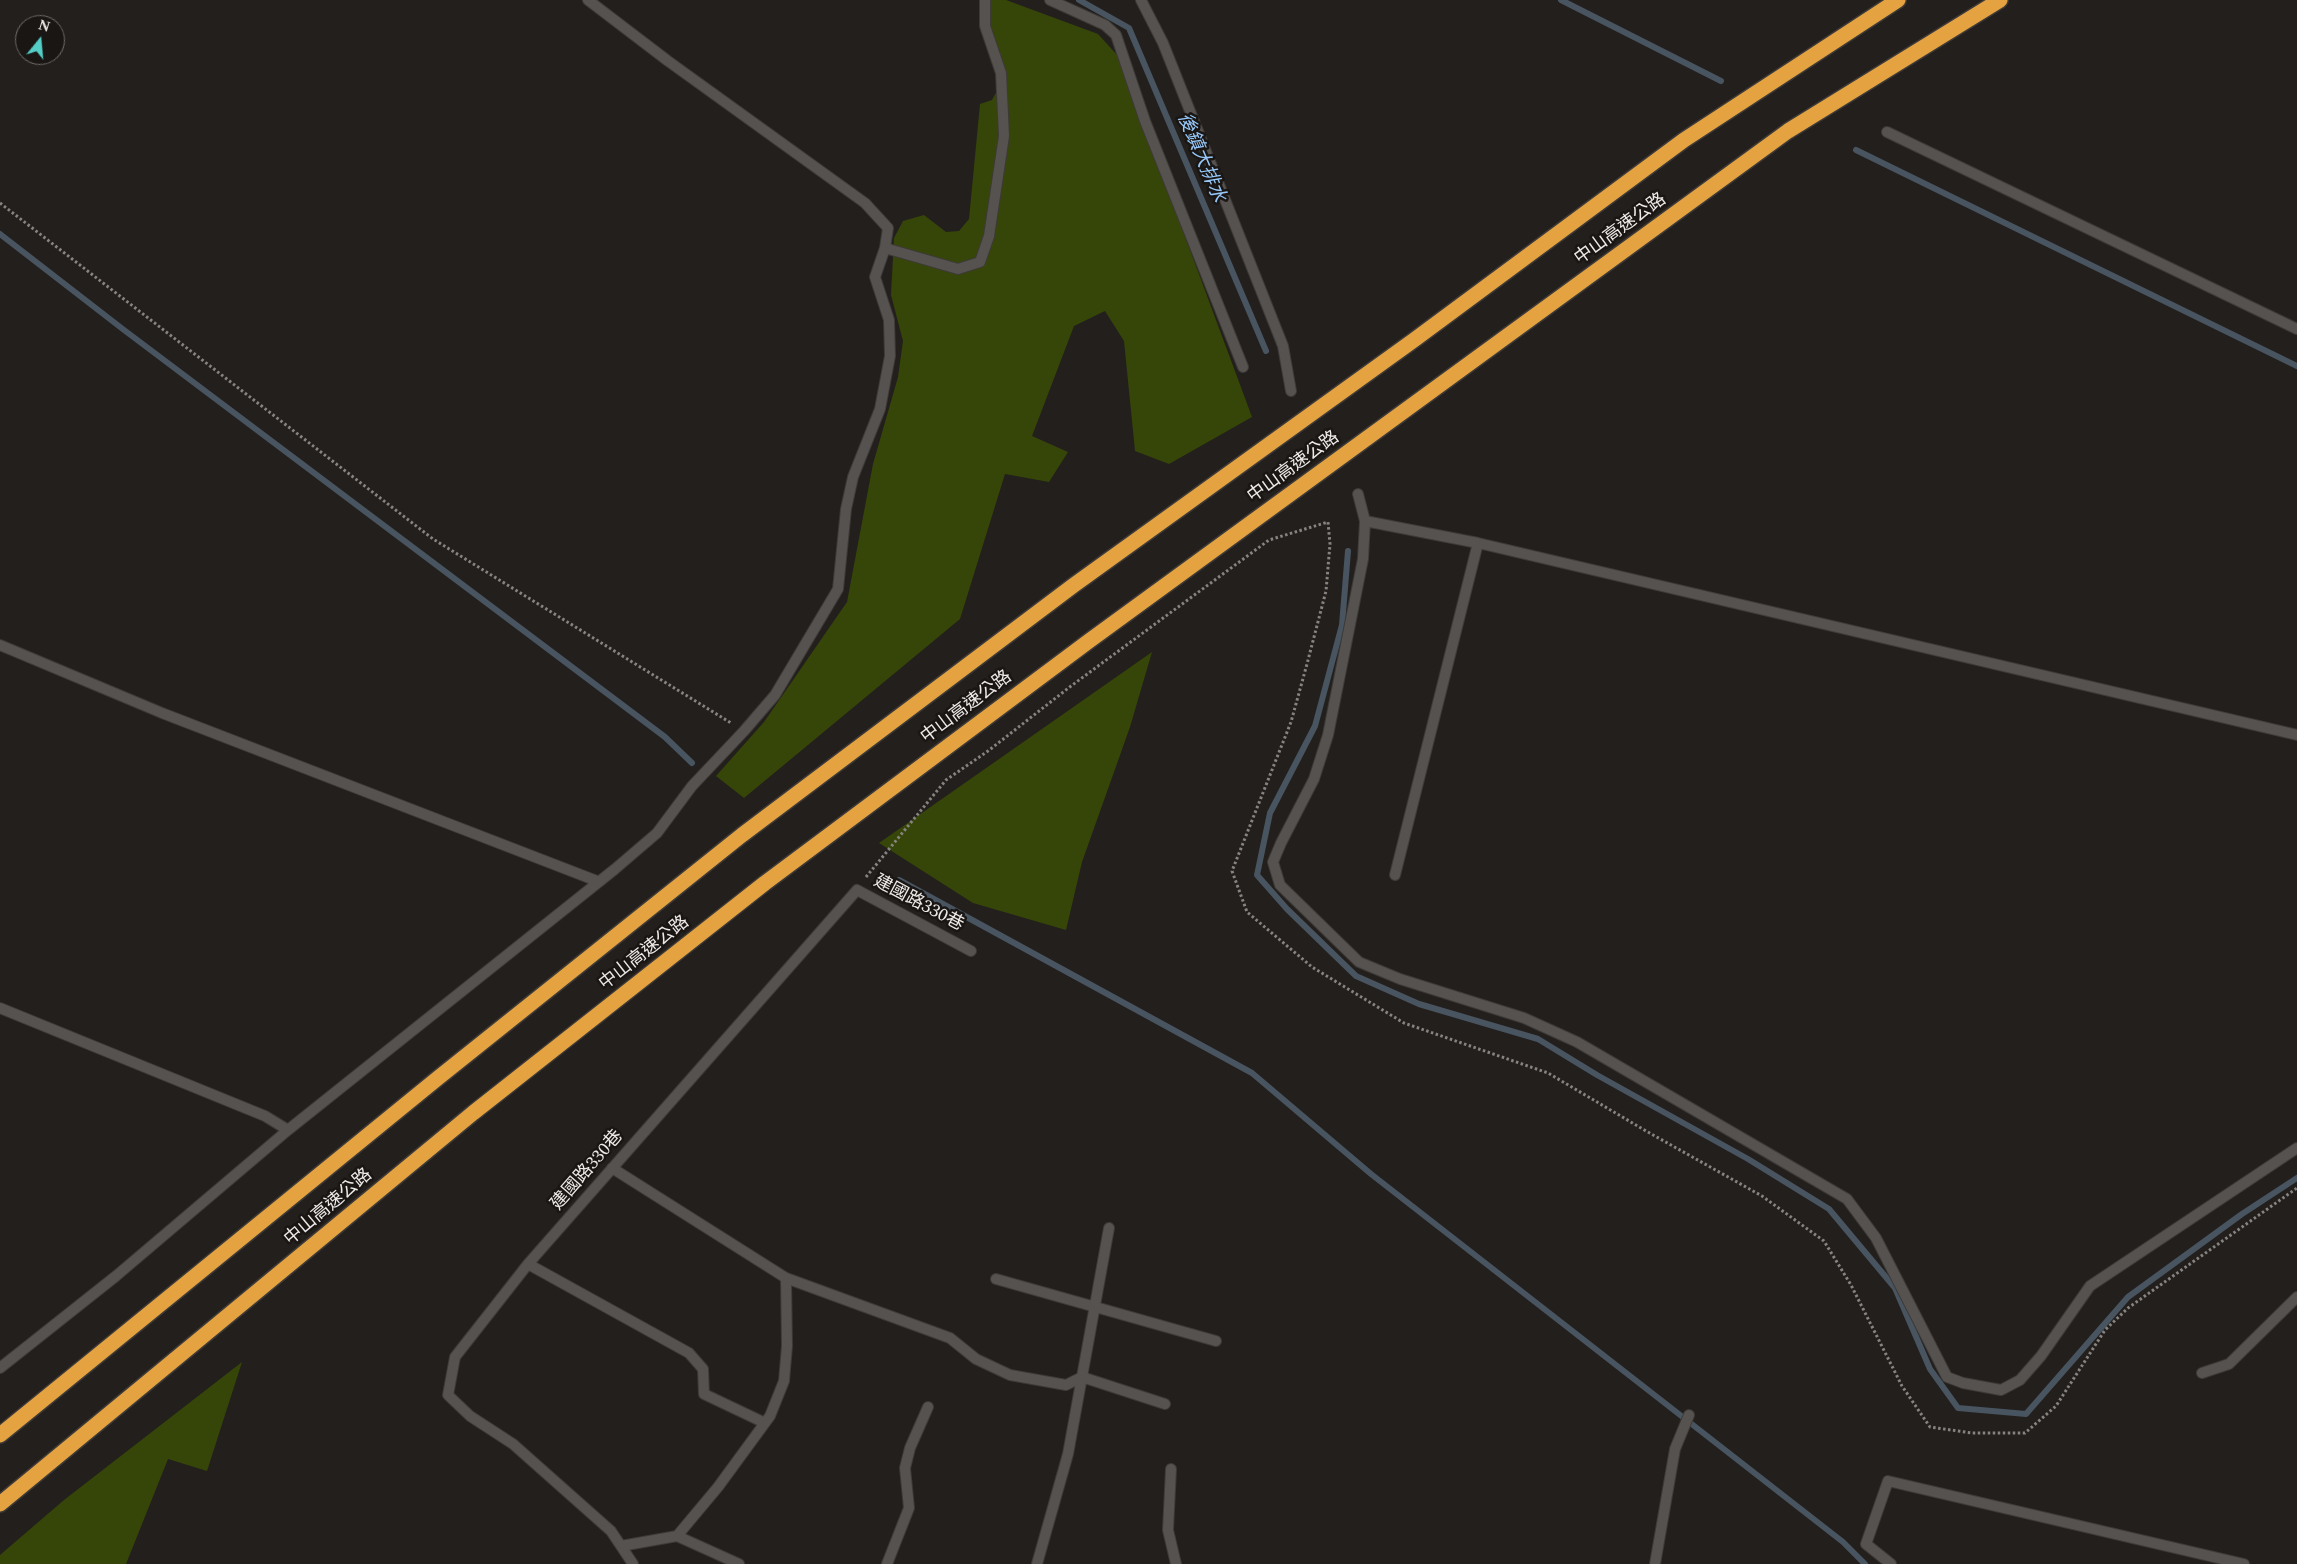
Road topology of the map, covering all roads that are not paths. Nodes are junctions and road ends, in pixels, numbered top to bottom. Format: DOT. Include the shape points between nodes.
graph roads {
  1 [pos="588,0"];
  2 [pos="985,0"];
  3 [pos="1050,0"];
  4 [pos="1141,0"];
  5 [pos="1898,0"];
  6 [pos="2000,0"];
  7 [pos="1886,132"];
  8 [pos="885,248"];
  9 [pos="2297,329"];
  10 [pos="1244,367"];
  11 [pos="1291,391"];
  12 [pos="1358,494"];
  13 [pos="1365,521"];
  14 [pos="1478,543"];
  15 [pos="0,645"];
  16 [pos="2297,735"];
  17 [pos="1395,875"];
  18 [pos="597,882"];
  19 [pos="971,951"];
  20 [pos="0,1008"];
  21 [pos="288,1130"];
  22 [pos="2297,1148"];
  23 [pos="612,1168"];
  24 [pos="1109,1228"];
  25 [pos="528,1264"];
  26 [pos="786,1278"];
  27 [pos="996,1279"];
  28 [pos="2297,1297"];
  29 [pos="1094,1307"];
  30 [pos="1216,1341"];
  31 [pos="0,1368"];
  32 [pos="2202,1373"];
  33 [pos="1082,1377"];
  34 [pos="1165,1404"];
  35 [pos="928,1407"];
  36 [pos="1689,1415"];
  37 [pos="765,1424"];
  38 [pos="0,1435"];
  39 [pos="1171,1469"];
  40 [pos="0,1504"];
  41 [pos="677,1536"];
  42 [pos="621,1546"];
  43 [pos="633,1564"];
  44 [pos="739,1564"];
  45 [pos="887,1564"];
  46 [pos="1037,1564"];
  47 [pos="1176,1564"];
  48 [pos="1655,1564"];
  49 [pos="1891,1564"];
  50 [pos="2244,1564"];
  1 -- 8 [label="lane" via="865,203 888,228"];
  2 -- 8 [label="lane" via="985,26 1001,73 1004,136 990,236 980,262 958,269"];
  3 -- 10 [label="lane" via="1105,25 1116,35 1145,121"];
  4 -- 11 [label="lane" via="1163,43 1283,346"];
  5 -- 38 [label="highway, 中山高速公路" via="1684,140 1074,585 742,835"];
  6 -- 40 [label="highway, 中山高速公路" via="1788,131 1089,641 765,883 473,1113"];
  7 -- 9 [label="lane"];
  8 -- 18 [label="lane" via="875,277 889,320 890,356 880,409 853,477 846,509 838,589 775,696 692,786 657,833"];
  12 -- 13 [label="lane"];
  13 -- 14 [label="lane"];
  13 -- 22 [label="lane" via="1363,559 1328,735 1314,779 1273,862 1280,885 1359,962 1400,979 1524,1018 1577,1042 1847,1199 1876,1238 1947,1377 2001,1390 2020,1380 2090,1286"];
  14 -- 16 [label="lane"];
  14 -- 17 [label="lane"];
  15 -- 18 [label="lane" via="162,713"];
  18 -- 21 [label="lane"];
  19 -- 23 [label="lane, 建國路330巷" via="857,890"];
  20 -- 21 [label="lane" via="265,1116"];
  21 -- 31 [label="lane" via="116,1276"];
  23 -- 25 [label="lane, 建國路330巷"];
  23 -- 26 [label="lane"];
  24 -- 29 [label="lane"];
  25 -- 37 [label="lane" via="689,1353 703,1369 704,1394"];
  25 -- 42 [label="lane, 建國路330巷" via="455,1357 448,1395 470,1416 513,1444 611,1531"];
  26 -- 33 [label="lane" via="950,1338 976,1359 1010,1375 1066,1385"];
  26 -- 37 [label="lane" via="784,1381"];
  27 -- 29 [label="lane"];
  28 -- 32 [label="lane" via="2229,1364"];
  29 -- 30 [label="lane"];
  29 -- 33 [label="lane"];
  33 -- 34 [label="lane"];
  33 -- 46 [label="lane" via="1068,1454"];
  35 -- 45 [label="lane" via="905,1468 909,1508"];
  36 -- 48 [label="lane" via="1675,1449"];
  37 -- 41 [label="lane"];
  39 -- 47 [label="lane" via="1168,1530"];
  41 -- 42 [label="lane"];
  41 -- 44 [label="lane"];
  42 -- 43 [label="lane, 建國路330巷"];
  49 -- 50 [label="lane" via="1866,1544 1888,1481"];
}
